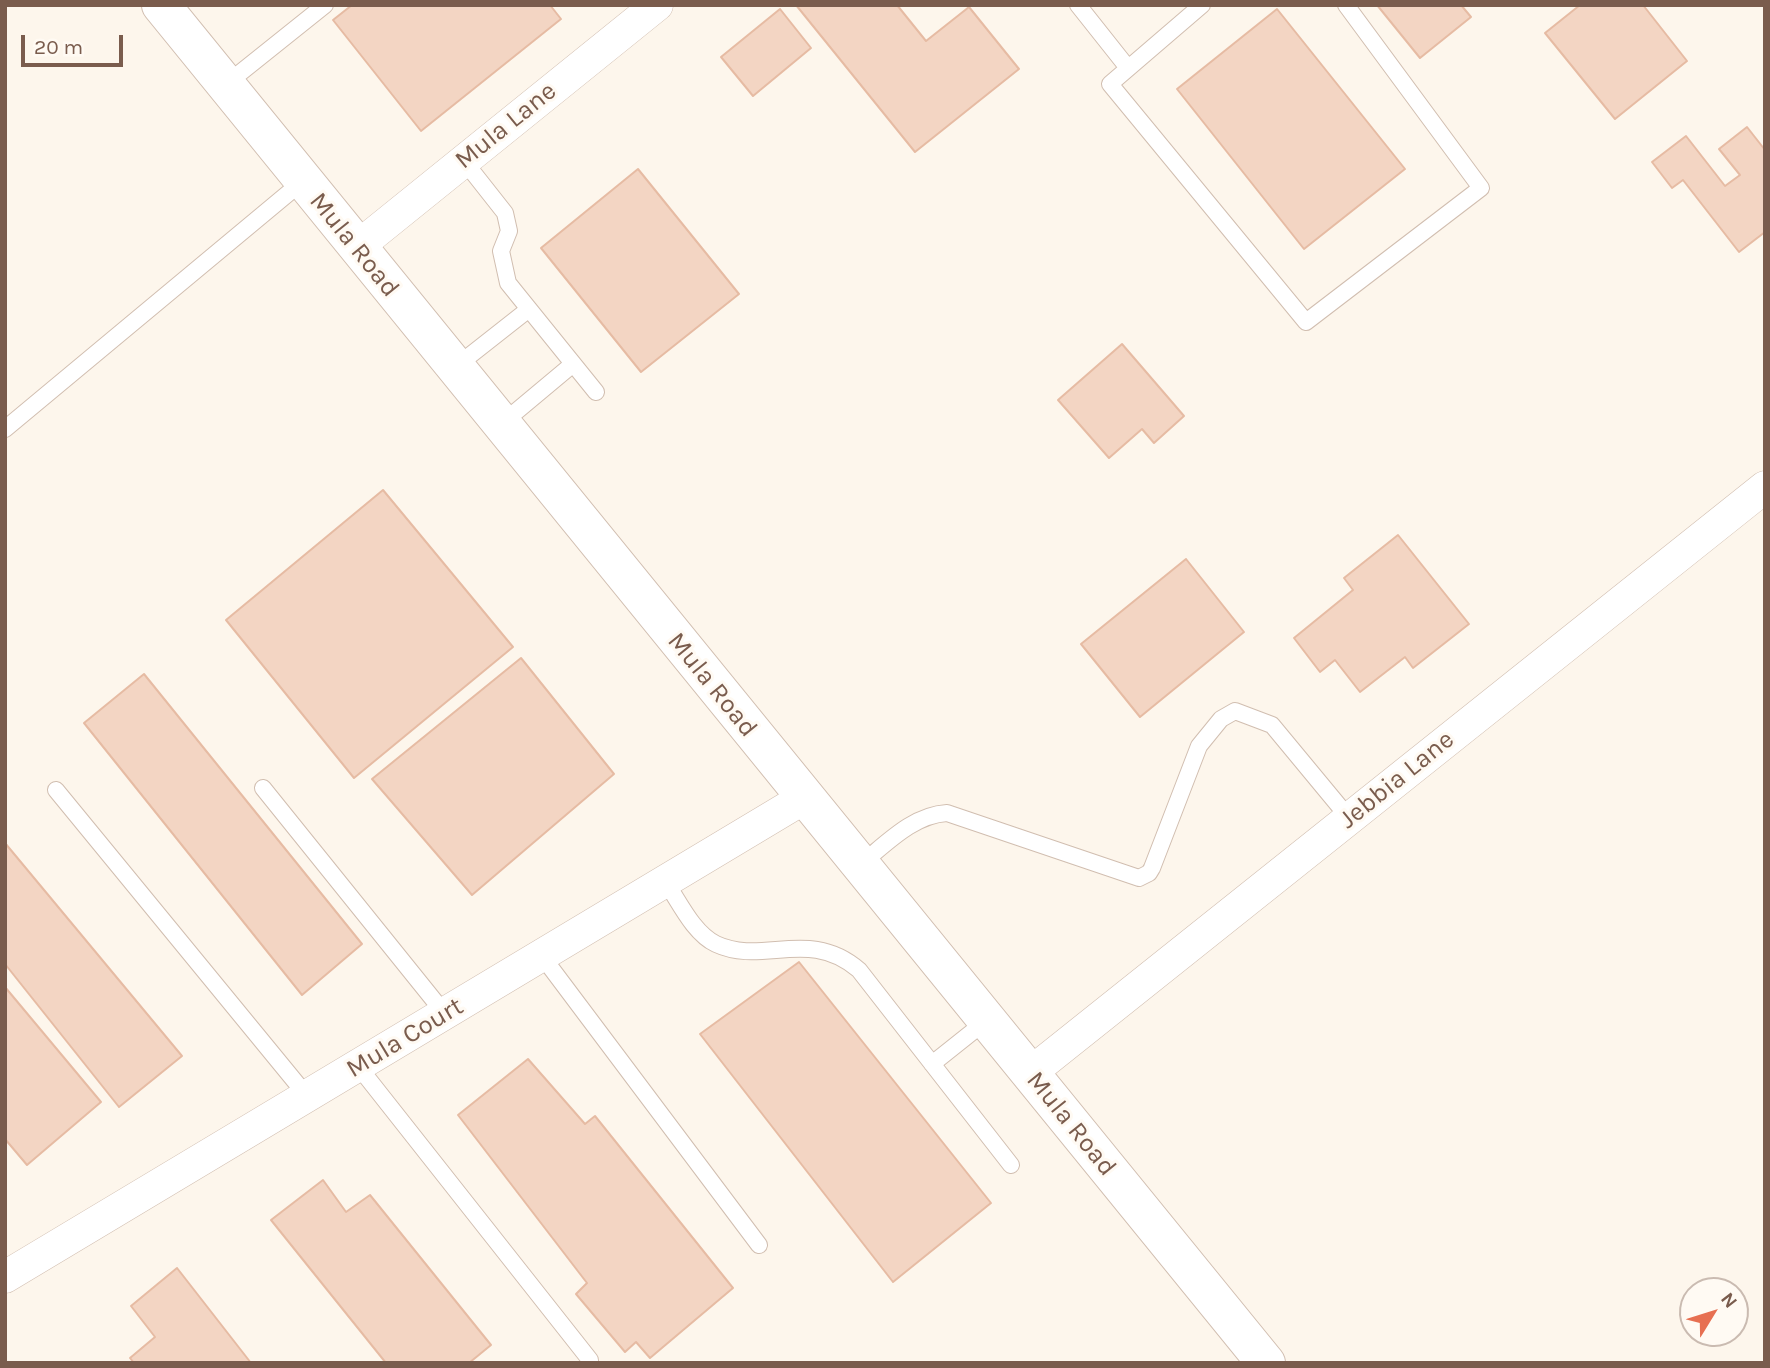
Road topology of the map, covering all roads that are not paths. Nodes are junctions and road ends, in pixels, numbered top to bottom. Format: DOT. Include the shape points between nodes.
graph roads {
  1 [pos="161,5"];
  2 [pos="325,5"];
  3 [pos="657,5"];
  4 [pos="1078,5"];
  5 [pos="1202,5"];
  6 [pos="1346,5"];
  7 [pos="1128,68"];
  8 [pos="225,85"];
  9 [pos="464,160"];
  10 [pos="303,181"];
  11 [pos="356,248"];
  12 [pos="529,309"];
  13 [pos="573,364"];
  14 [pos="454,368"];
  15 [pos="596,392"];
  16 [pos="500,425"];
  17 [pos="5,429"];
  18 [pos="1765,487"];
  19 [pos="263,788"];
  20 [pos="56,790"];
  21 [pos="804,798"];
  22 [pos="1349,818"];
  23 [pos="859,866"];
  24 [pos="666,881"];
  25 [pos="542,956"];
  26 [pos="445,1014"];
  27 [pos="986,1021"];
  28 [pos="932,1064"];
  29 [pos="358,1066"];
  30 [pos="1029,1074"];
  31 [pos="307,1096"];
  32 [pos="1011,1165"];
  33 [pos="759,1245"];
  34 [pos="5,1277"];
  35 [pos="590,1360"];
  36 [pos="1258,1360"];
  1 -- 8 [label="street, Mula Road"];
  2 -- 8 [label="lane"];
  3 -- 9 [label="street, Mula Lane"];
  4 -- 7 [label="lane"];
  5 -- 7 [label="lane"];
  6 -- 7 [label="lane" via="1481,188 1306,322 1110,84"];
  8 -- 10 [label="street, Mula Road"];
  9 -- 11 [label="street, Mula Lane"];
  9 -- 12 [label="lane" via="505,213 509,232 501,251 502,265 508,283"];
  10 -- 11 [label="street, Mula Road"];
  10 -- 17 [label="lane"];
  11 -- 14 [label="street, Mula Road"];
  12 -- 13 [label="lane"];
  12 -- 14 [label="lane"];
  13 -- 15 [label="lane"];
  13 -- 16 [label="lane"];
  14 -- 16 [label="street, Mula Road"];
  16 -- 21 [label="street, Mula Road"];
  18 -- 22 [label="street, Jebbia Lane"];
  19 -- 26 [label="lane"];
  20 -- 31 [label="lane"];
  21 -- 23 [label="street, Mula Road"];
  21 -- 24 [label="street, Mula Court"];
  22 -- 23 [label="lane" via="1272,725 1235,712 1221,719 1199,746 1152,867 1139,878 947,813 930,814 914,822"];
  22 -- 30 [label="street, Jebbia Lane"];
  23 -- 27 [label="street, Mula Road"];
  24 -- 25 [label="street, Mula Court"];
  24 -- 28 [label="lane" via="699,931 715,943 734,950 795,948 841,955 859,970"];
  25 -- 26 [label="street, Mula Court"];
  25 -- 33 [label="lane"];
  26 -- 29 [label="street, Mula Court"];
  27 -- 28 [label="lane"];
  27 -- 30 [label="street, Mula Road"];
  28 -- 32 [label="lane"];
  29 -- 31 [label="street, Mula Court"];
  29 -- 35 [label="lane"];
  30 -- 36 [label="street, Mula Road"];
  31 -- 34 [label="street, Mula Court"];
}
